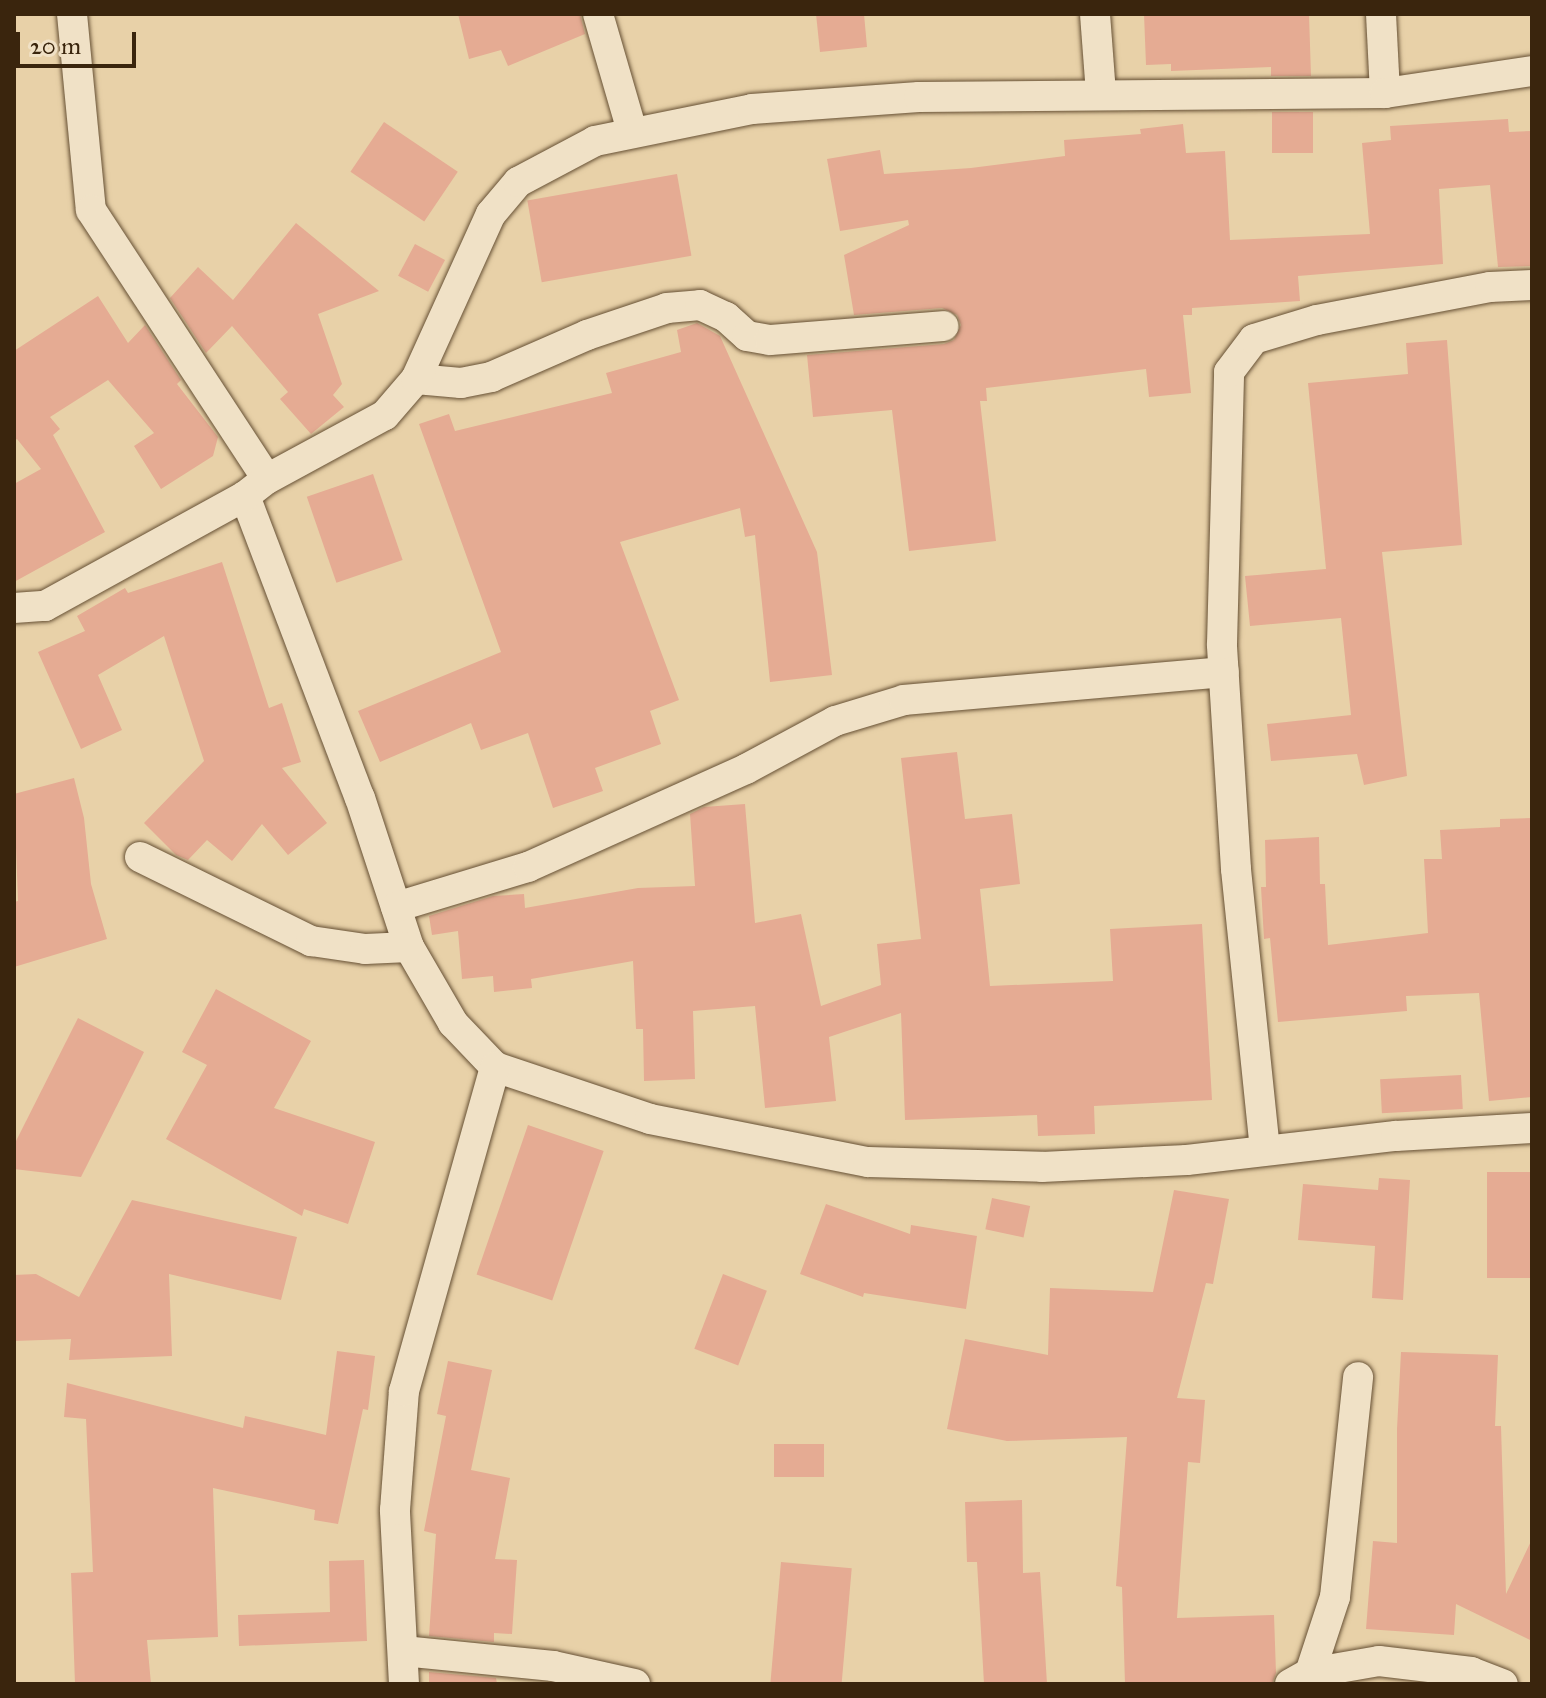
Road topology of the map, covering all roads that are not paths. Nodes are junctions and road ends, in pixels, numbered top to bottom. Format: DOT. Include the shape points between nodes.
graph roads {
  1 [pos="72,14"];
  2 [pos="598,14"];
  3 [pos="1095,14"];
  4 [pos="1381,14"];
  5 [pos="1532,71"];
  6 [pos="1101,93"];
  7 [pos="1385,93"];
  8 [pos="632,131"];
  9 [pos="1532,285"];
  10 [pos="943,326"];
  11 [pos="416,379"];
  12 [pos="256,488"];
  13 [pos="14,608"];
  14 [pos="1224,672"];
  15 [pos="140,857"];
  16 [pos="396,907"];
  17 [pos="409,947"];
  18 [pos="495,1067"];
  19 [pos="1532,1128"];
  20 [pos="1265,1150"];
  21 [pos="1358,1377"];
  22 [pos="403,1651"];
  23 [pos="1300,1679"];
  24 [pos="404,1684"];
  25 [pos="635,1684"];
  26 [pos="1503,1684"];
  1 -- 12 [label="street" via="91,210"];
  2 -- 8 [label="street"];
  3 -- 6 [label="street"];
  4 -- 7 [label="street"];
  5 -- 7 [label="street"];
  6 -- 7 [label="street"];
  6 -- 8 [label="street" via="919,97 752,109"];
  8 -- 11 [label="street" via="595,141 518,182 491,214"];
  9 -- 14 [label="street" via="1490,287 1332,317 1254,339 1229,372"];
  10 -- 11 [label="street" via="770,340 747,336 726,317 700,305 667,308 587,335 491,377 461,383"];
  11 -- 12 [label="street" via="385,415"];
  12 -- 13 [label="street" via="45,606"];
  12 -- 16 [label="street"];
  14 -- 16 [label="street" via="904,700 835,721 746,769 528,867"];
  14 -- 20 [label="street" via="1236,869"];
  15 -- 17 [label="street" via="311,941 365,949"];
  16 -- 17 [label="street"];
  17 -- 18 [label="street" via="453,1023"];
  18 -- 20 [label="street" via="650,1119 868,1162 1042,1167 1187,1160"];
  18 -- 22 [label="street" via="404,1391 395,1510"];
  19 -- 20 [label="street"];
  21 -- 23 [label="street" via="1335,1597"];
  22 -- 24 [label="street"];
  22 -- 25 [label="street" via="553,1666"];
  23 -- 26 [label="street" via="1379,1661 1471,1672"];
}
